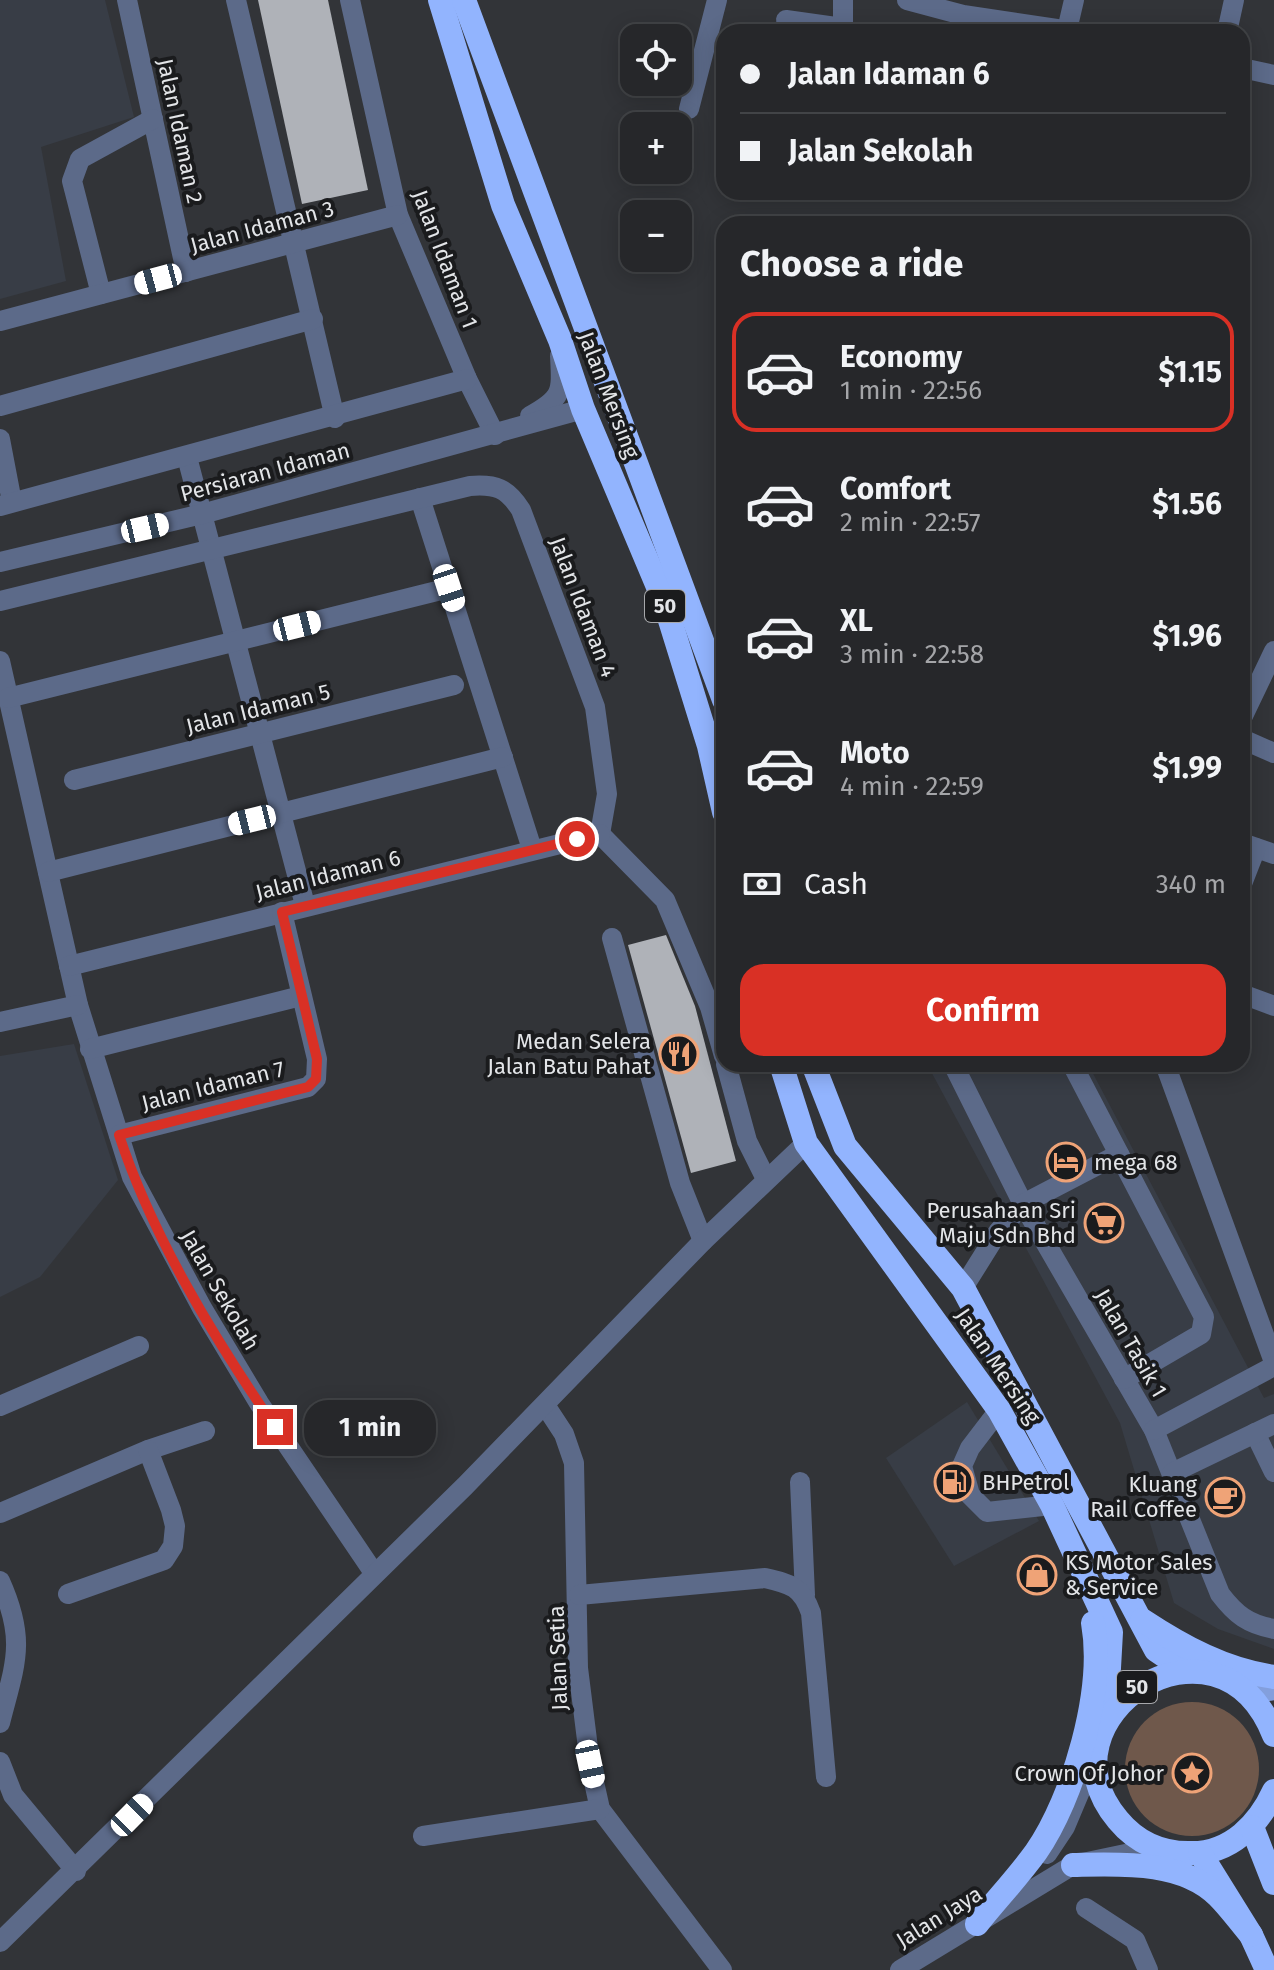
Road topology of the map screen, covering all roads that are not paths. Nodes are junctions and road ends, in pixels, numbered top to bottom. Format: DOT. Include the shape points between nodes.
graph roads {
  1 [pos="127,0"];
  2 [pos="236,0"];
  3 [pos="350,0"];
  4 [pos="440,0"];
  5 [pos="464,0"];
  6 [pos="717,0"];
  7 [pos="843,0"];
  8 [pos="907,0"];
  9 [pos="1074,0"];
  10 [pos="1234,0"];
  11 [pos="786,20"];
  12 [pos="809,24"];
  13 [pos="843,24"];
  14 [pos="1024,24"];
  15 [pos="1072,24"];
  16 [pos="1229,24"];
  17 [pos="1250,70"];
  18 [pos="1274,75"];
  19 [pos="689,109"];
  20 [pos="153,119"];
  21 [pos="398,215"];
  22 [pos="294,243"];
  23 [pos="186,272"];
  24 [pos="101,294"];
  25 [pos="313,319"];
  26 [pos="0,321"];
  27 [pos="560,340"];
  28 [pos="467,379"];
  29 [pos="0,406"];
  30 [pos="583,409"];
  31 [pos="335,418"];
  32 [pos="495,435"];
  33 [pos="0,439"];
  34 [pos="187,457"];
  35 [pos="420,498"];
  36 [pos="6,504"];
  37 [pos="202,514"];
  38 [pos="212,549"];
  39 [pos="0,562"];
  40 [pos="449,588"];
  41 [pos="0,601"];
  42 [pos="236,641"];
  43 [pos="1274,651"];
  44 [pos="0,661"];
  45 [pos="716,678"];
  46 [pos="454,685"];
  47 [pos="8,698"];
  48 [pos="1250,701"];
  49 [pos="260,734"];
  50 [pos="1250,742"];
  51 [pos="1274,753"];
  52 [pos="503,757"];
  53 [pos="716,777"];
  54 [pos="74,780"];
  55 [pos="281,813"];
  56 [pos="600,834"];
  57 [pos="532,849"];
  58 [pos="48,872"];
  59 [pos="305,905"];
  60 [pos="282,912"];
  61 [pos="612,938"];
  62 [pos="69,966"];
  63 [pos="301,996"];
  64 [pos="1250,997"];
  65 [pos="78,1005"];
  66 [pos="1274,1006"];
  67 [pos="0,1022"];
  68 [pos="716,1028"];
  69 [pos="90,1049"];
  70 [pos="728,1072"];
  71 [pos="784,1072"];
  72 [pos="816,1072"];
  73 [pos="957,1072"];
  74 [pos="1076,1072"];
  75 [pos="1168,1072"];
  76 [pos="119,1135"];
  77 [pos="806,1143"];
  78 [pos="1119,1154"];
  79 [pos="766,1179"];
  80 [pos="1023,1204"];
  81 [pos="703,1241"];
  82 [pos="963,1288"];
  83 [pos="139,1346"];
  84 [pos="1274,1364"];
  85 [pos="1124,1379"];
  86 [pos="545,1405"];
  87 [pos="0,1406"];
  88 [pos="999,1410"];
  89 [pos="1274,1424"];
  90 [pos="1154,1430"];
  91 [pos="205,1431"];
  92 [pos="1255,1433"];
  93 [pos="148,1450"];
  94 [pos="1274,1472"];
  95 [pos="1172,1473"];
  96 [pos="800,1482"];
  97 [pos="1052,1505"];
  98 [pos="0,1513"];
  99 [pos="1082,1567"];
  100 [pos="374,1573"];
  101 [pos="0,1581"];
  102 [pos="68,1594"];
  103 [pos="579,1595"];
  104 [pos="805,1595"];
  105 [pos="1140,1619"];
  106 [pos="1274,1629"];
  107 [pos="1187,1671"];
  108 [pos="1274,1677"];
  109 [pos="1274,1690"];
  110 [pos="1249,1695"];
  111 [pos="1106,1721"];
  112 [pos="0,1723"];
  113 [pos="1274,1735"];
  114 [pos="1097,1751"];
  115 [pos="0,1762"];
  116 [pos="826,1777"];
  117 [pos="1274,1791"];
  118 [pos="600,1809"];
  119 [pos="1252,1827"];
  120 [pos="423,1836"];
  121 [pos="1154,1848"];
  122 [pos="1200,1853"];
  123 [pos="1073,1865"];
  124 [pos="76,1871"];
  125 [pos="1274,1883"];
  126 [pos="1003,1905"];
  127 [pos="1086,1908"];
  128 [pos="977,1924"];
  129 [pos="1251,1935"];
  130 [pos="0,1942"];
  131 [pos="722,1970"];
  132 [pos="900,1970"];
  133 [pos="1148,1970"];
  134 [pos="1267,1970"];
  1 -- 20 [label="street, Jalan Idaman 2"];
  2 -- 22 [label="street"];
  3 -- 21 [label="street, Jalan Idaman 1"];
  4 -- 27 [label="highway, Jalan Mersing / 50" via="503,205"];
  5 -- 45 [label="highway"];
  6 -- 19 [label="street"];
  7 -- 13 [label="street"];
  8 -- 14 [label="street"];
  9 -- 15 [label="street"];
  10 -- 16 [label="street"];
  11 -- 12 [label="street"];
  17 -- 18 [label="street"];
  20 -- 23 [label="street, Jalan Idaman 2"];
  20 -- 24 [label="street" via="80,159 74,170 72,181"];
  21 -- 22 [label="street, Jalan Idaman 3"];
  21 -- 28 [label="street, Jalan Idaman 1"];
  22 -- 23 [label="street, Jalan Idaman 3"];
  22 -- 25 [label="street"];
  23 -- 24 [label="street, Jalan Idaman 3"];
  24 -- 26 [label="street, Jalan Idaman 3"];
  25 -- 29 [label="street"];
  25 -- 31 [label="street"];
  27 -- 30 [label="highway, Jalan Mersing / 50"];
  27 -- 32 [label="street, Persiaran Idaman" via="561,387 554,402"];
  28 -- 31 [label="street"];
  28 -- 32 [label="street, Jalan Idaman 1"];
  30 -- 32 [label="street, Persiaran Idaman"];
  30 -- 53 [label="highway, Jalan Mersing / 50" via="664,601"];
  31 -- 34 [label="street"];
  32 -- 37 [label="street, Persiaran Idaman"];
  33 -- 36 [label="street"];
  34 -- 36 [label="street"];
  34 -- 37 [label="street"];
  35 -- 38 [label="street, Jalan Idaman 4"];
  35 -- 40 [label="street"];
  35 -- 56 [label="street, Jalan Idaman 4" via="492,485 509,491 521,510 595,707 607,794"];
  37 -- 38 [label="street"];
  37 -- 39 [label="street, Persiaran Idaman"];
  38 -- 41 [label="street, Jalan Idaman 4"];
  38 -- 42 [label="street"];
  40 -- 42 [label="street"];
  40 -- 52 [label="street"];
  42 -- 47 [label="street"];
  42 -- 49 [label="street"];
  43 -- 48 [label="street"];
  44 -- 47 [label="street, Jalan Sekolah"];
  46 -- 49 [label="street, Jalan Idaman 5"];
  47 -- 58 [label="street, Jalan Sekolah"];
  49 -- 54 [label="street, Jalan Idaman 5"];
  49 -- 55 [label="street"];
  50 -- 51 [label="street"];
  52 -- 55 [label="street"];
  52 -- 57 [label="street"];
  55 -- 58 [label="street"];
  55 -- 59 [label="street"];
  56 -- 57 [label="street, Jalan Idaman 6"];
  56 -- 68 [label="street" via="665,900"];
  57 -- 59 [label="street, Jalan Idaman 6"];
  58 -- 62 [label="street, Jalan Sekolah"];
  59 -- 60 [label="street, Jalan Idaman 6"];
  60 -- 62 [label="street, Jalan Idaman 6"];
  60 -- 63 [label="street"];
  61 -- 81 [label="street" via="680,1183"];
  62 -- 65 [label="street, Jalan Sekolah"];
  63 -- 69 [label="street"];
  63 -- 76 [label="street, Jalan Idaman 7" via="317,1059 316,1079 308,1087"];
  64 -- 66 [label="street"];
  65 -- 67 [label="street"];
  65 -- 69 [label="street, Jalan Sekolah"];
  69 -- 76 [label="street, Jalan Sekolah"];
  70 -- 79 [label="street" via="747,1141"];
  71 -- 77 [label="highway, Jalan Mersing / 50"];
  72 -- 82 [label="highway" via="845,1146"];
  73 -- 80 [label="street, Jalan Tasik 1"];
  74 -- 78 [label="street"];
  75 -- 84 [label="street"];
  76 -- 100 [label="street, Jalan Sekolah" via="132,1177 202,1308"];
  77 -- 79 [label="street"];
  77 -- 88 [label="highway, Jalan Mersing / 50"];
  78 -- 80 [label="street"];
  78 -- 85 [label="street" via="1205,1327"];
  79 -- 81 [label="street"];
  80 -- 82 [label="street" via="998,1232"];
  80 -- 85 [label="street, Jalan Tasik 1"];
  81 -- 86 [label="street"];
  82 -- 105 [label="highway, 50"];
  83 -- 87 [label="street"];
  84 -- 90 [label="street"];
  85 -- 90 [label="street, Jalan Tasik 1"];
  86 -- 100 [label="street"];
  86 -- 103 [label="street, Jalan Setia" via="564,1434 574,1463"];
  88 -- 97 [label="highway, Jalan Mersing / 50"];
  88 -- 97 [label="street" via="962,1466 970,1495 987,1512"];
  89 -- 92 [label="street"];
  90 -- 95 [label="street, Jalan Tasik 1"];
  91 -- 93 [label="street"];
  92 -- 94 [label="street"];
  92 -- 95 [label="street"];
  93 -- 98 [label="street"];
  93 -- 102 [label="street" via="175,1526 173,1546 164,1560"];
  95 -- 106 [label="street, Jalan Tasik 1" via="1220,1594 1235,1615"];
  96 -- 104 [label="street"];
  97 -- 99 [label="highway, Jalan Mersing / 50"];
  99 -- 111 [label="highway, Jalan Mersing / 50" via="1111,1632"];
  99 -- 128 [label="highway" via="1095,1638 1092,1697 1079,1754 1059,1811 1036,1852"];
  100 -- 124 [label="street"];
  101 -- 112 [label="street" via="16,1625 18,1654"];
  103 -- 104 [label="street" via="765,1578 794,1585"];
  103 -- 118 [label="street, Jalan Setia" via="578,1668"];
  104 -- 116 [label="street"];
  105 -- 107 [label="highway, 50" via="1156,1650"];
  105 -- 108 [label="highway" via="1190,1651"];
  107 -- 110 [label="highway, 50" via="1231,1682"];
  107 -- 111 [label="highway, 50" via="1162,1674 1140,1685"];
  109 -- 110 [label="main road"];
  110 -- 113 [label="highway"];
  111 -- 114 [label="highway, 50"];
  114 -- 121 [label="highway, 50" via="1098,1781 1109,1809 1128,1832"];
  114 -- 126 [label="street, Jalan Jaya" via="1065,1827 1039,1867"];
  115 -- 124 [label="street" via="13,1795"];
  117 -- 119 [label="highway, 50"];
  118 -- 120 [label="street"];
  118 -- 131 [label="street, Jalan Setia"];
  119 -- 122 [label="highway, 50" via="1228,1844"];
  119 -- 125 [label="highway"];
  121 -- 122 [label="highway, 50"];
  121 -- 123 [label="street, Jalan Jaya"];
  122 -- 129 [label="highway"];
  123 -- 126 [label="street, Jalan Jaya"];
  123 -- 129 [label="highway" via="1135,1864 1193,1880 1217,1894"];
  124 -- 130 [label="street"];
  126 -- 128 [label="street, Jalan Jaya"];
  127 -- 133 [label="street" via="1135,1940"];
  128 -- 132 [label="street, Jalan Jaya"];
  129 -- 134 [label="highway"];
}
